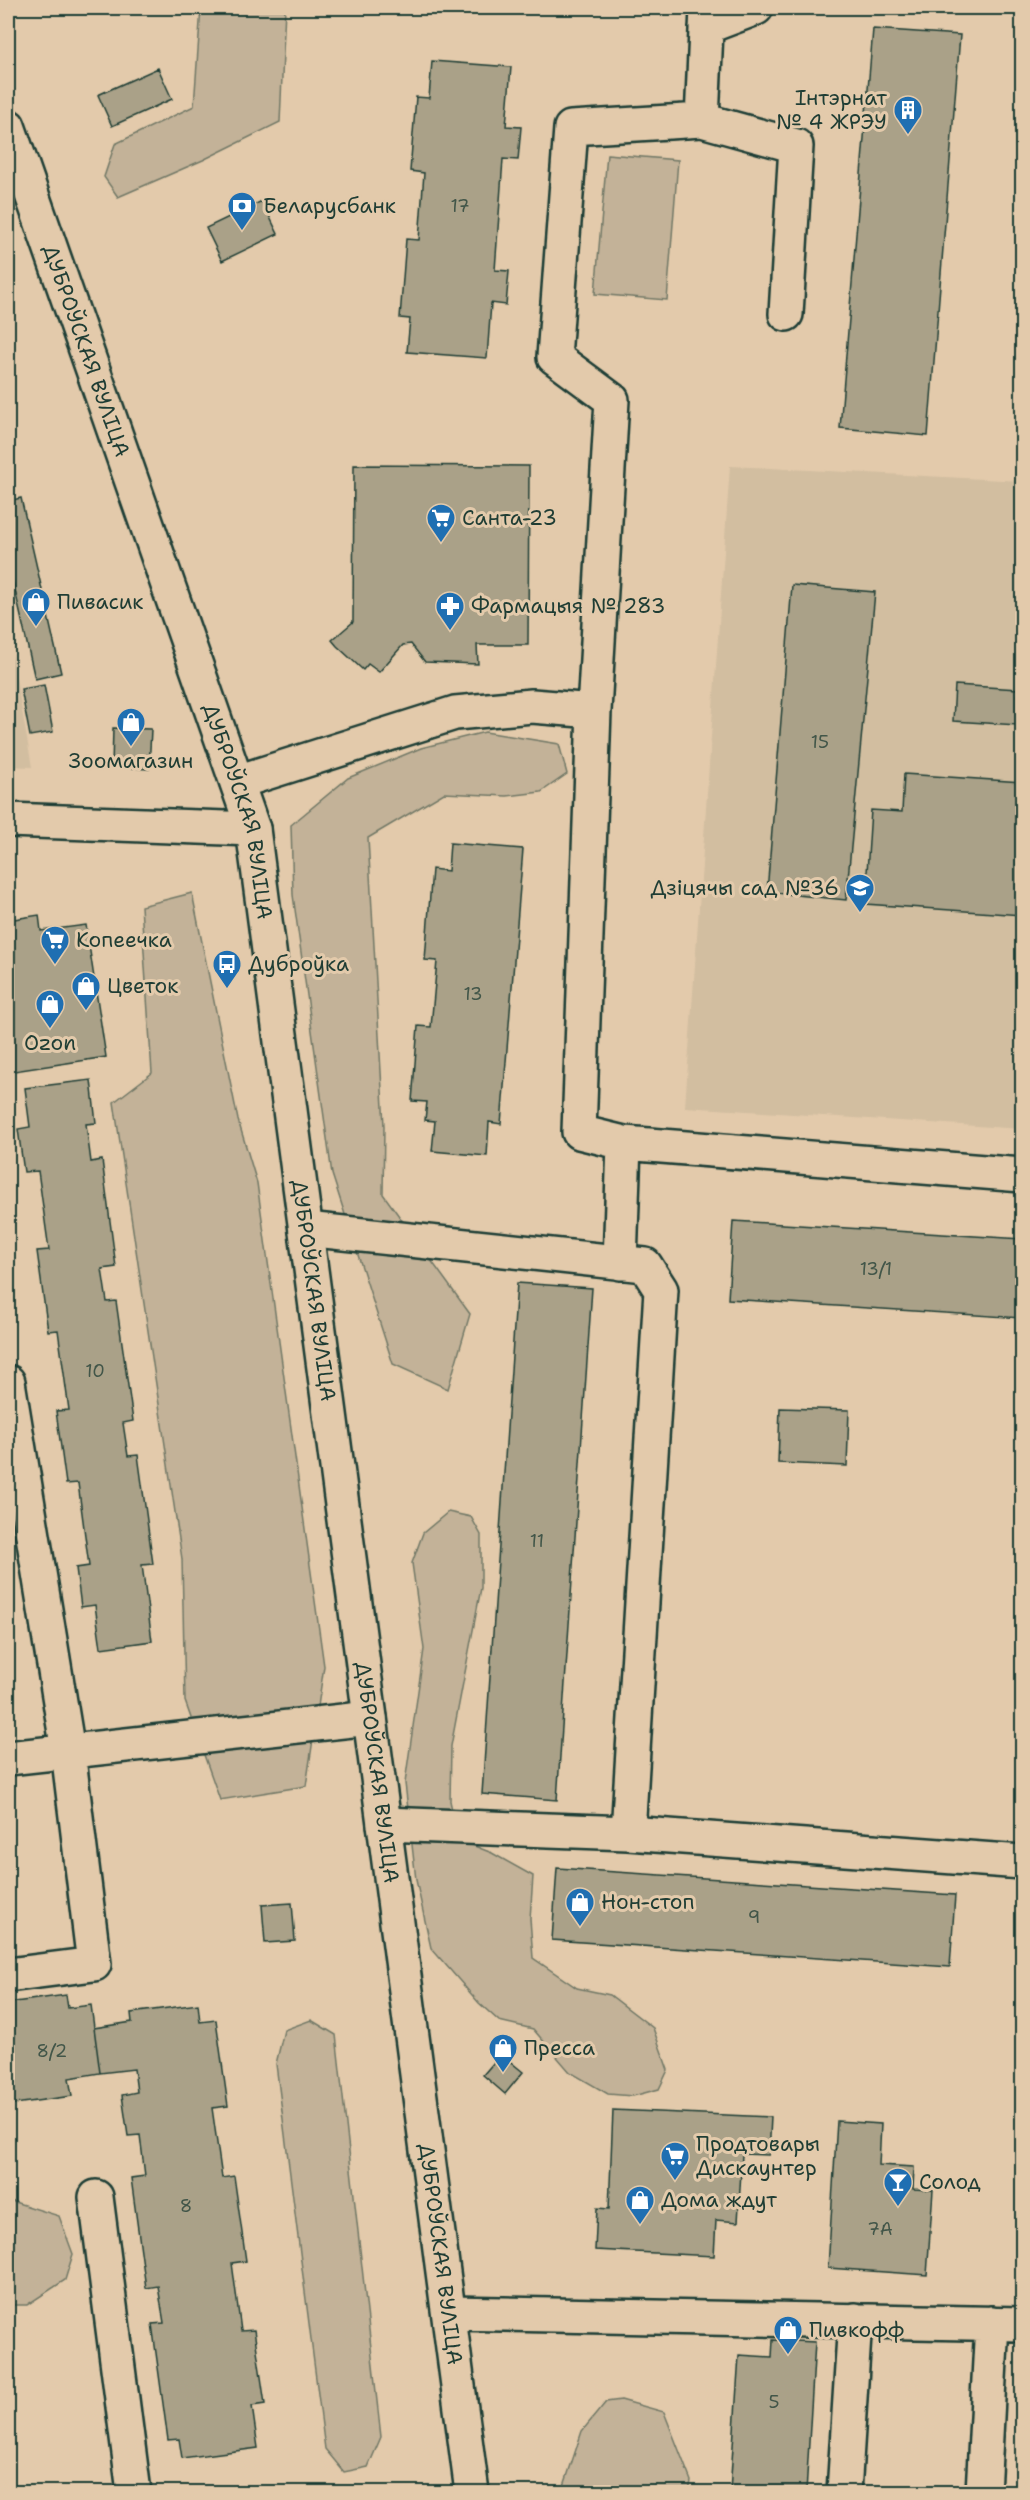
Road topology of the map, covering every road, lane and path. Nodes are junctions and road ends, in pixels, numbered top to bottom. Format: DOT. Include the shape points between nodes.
graph roads {
  1 [pos="756,8"];
  2 [pos="706,17"];
  3 [pos="702,120"];
  4 [pos="8,126"];
  5 [pos="786,314"];
  6 [pos="594,711"];
  7 [pos="237,782"];
  8 [pos="8,819"];
  9 [pos="253,830"];
  10 [pos="624,1143"];
  11 [pos="1023,1175"];
  12 [pos="306,1229"];
  13 [pos="620,1263"];
  14 [pos="8,1382"];
  15 [pos="370,1718"];
  16 [pos="68,1751"];
  17 [pos="8,1758"];
  18 [pos="384,1824"];
  19 [pos="628,1833"];
  20 [pos="1023,1862"];
  21 [pos="8,1975"];
  22 [pos="96,2197"];
  23 [pos="449,2313"];
  24 [pos="855,2320"];
  25 [pos="1007,2324"];
  26 [pos="134,2493"];
  27 [pos="472,2493"];
  28 [pos="844,2493"];
  29 [pos="983,2493"];
  1 -- 2 [label="main road"];
  2 -- 3 [label="main road"];
  3 -- 5 [label="main road" via="796,146"];
  3 -- 6 [label="main road" via="571,128 554,357 612,400"];
  4 -- 7 [label="main road, ДУБРОЎСКАЯ ВУЛІЦА"];
  6 -- 7 [label="main road" via="532,706 455,714"];
  6 -- 10 [label="main road" via="579,1132"];
  7 -- 9 [label="main road, ДУБРОЎСКАЯ ВУЛІЦА"];
  8 -- 9 [label="main road"];
  9 -- 12 [label="main road, ДУБРОЎСКАЯ ВУЛІЦА"];
  10 -- 11 [label="main road"];
  10 -- 13 [label="main road"];
  12 -- 13 [label="main road"];
  12 -- 15 [label="main road, ДУБРОЎСКАЯ ВУЛІЦА"];
  13 -- 19 [label="main road" via="645,1265 661,1290"];
  14 -- 16 [label="main road"];
  15 -- 16 [label="main road"];
  15 -- 18 [label="main road, ДУБРОЎСКАЯ ВУЛІЦА"];
  16 -- 17 [label="main road"];
  16 -- 21 [label="main road" via="94,1964"];
  18 -- 19 [label="main road"];
  18 -- 23 [label="main road, ДУБРОЎСКАЯ ВУЛІЦА"];
  19 -- 20 [label="main road"];
  22 -- 26 [label="main road"];
  23 -- 24 [label="main road"];
  23 -- 27 [label="main road, ДУБРОЎСКАЯ ВУЛІЦА"];
  24 -- 25 [label="main road"];
  24 -- 28 [label="main road"];
  25 -- 29 [label="main road"];
}
